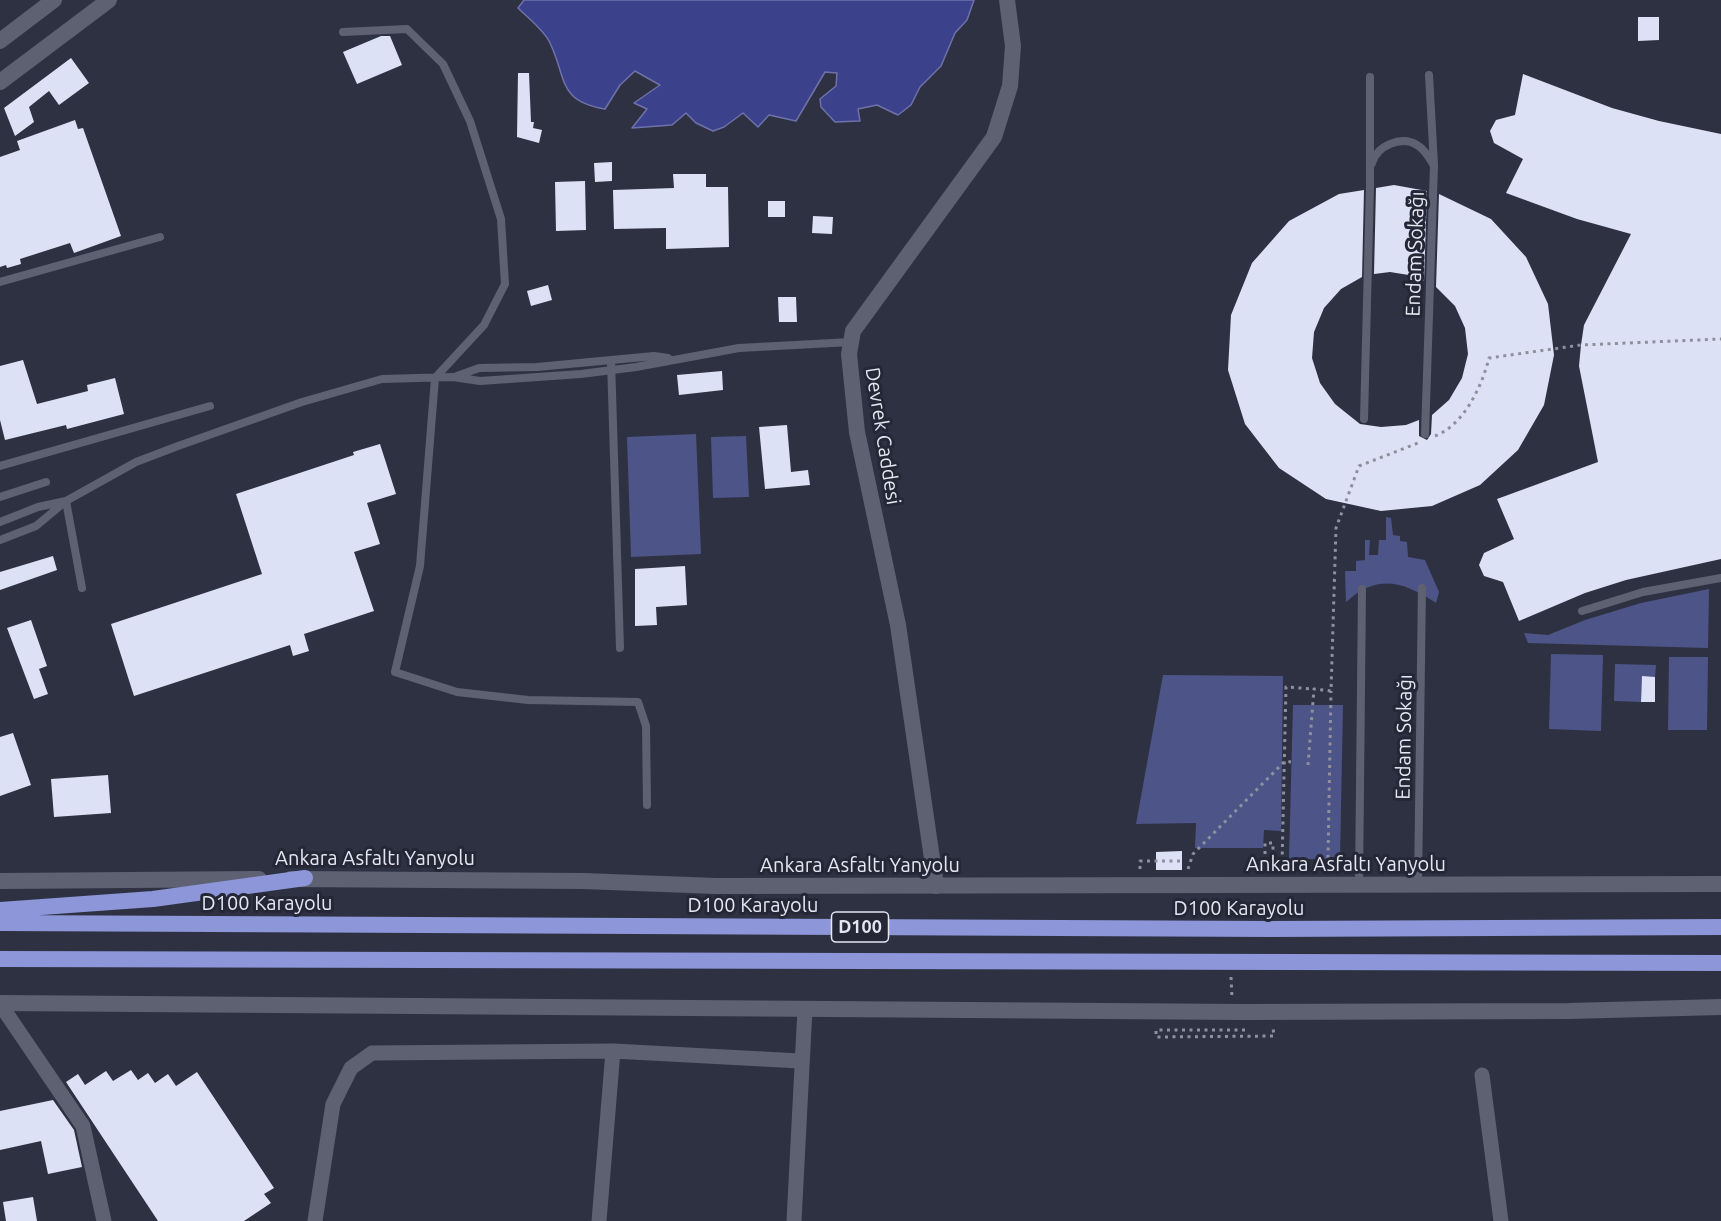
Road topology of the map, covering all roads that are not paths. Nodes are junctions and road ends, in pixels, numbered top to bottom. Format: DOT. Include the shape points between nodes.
graph roads {
  1 [pos="54,0"];
  2 [pos="109,0"];
  3 [pos="1007,0"];
  4 [pos="343,32"];
  5 [pos="0,41"];
  6 [pos="1430,75"];
  7 [pos="1370,77"];
  8 [pos="0,82"];
  9 [pos="1434,165"];
  10 [pos="1370,169"];
  11 [pos="160,237"];
  12 [pos="0,282"];
  13 [pos="851,342"];
  14 [pos="672,359"];
  15 [pos="611,360"];
  16 [pos="611,370"];
  17 [pos="453,377"];
  18 [pos="435,378"];
  19 [pos="210,406"];
  20 [pos="1364,419"];
  21 [pos="1428,436"];
  22 [pos="0,465"];
  23 [pos="46,482"];
  24 [pos="0,497"];
  25 [pos="66,501"];
  26 [pos="0,522"];
  27 [pos="0,540"];
  28 [pos="1721,578"];
  29 [pos="82,588"];
  30 [pos="1422,588"];
  31 [pos="1362,589"];
  32 [pos="1581,610"];
  33 [pos="621,648"];
  34 [pos="647,805"];
  35 [pos="0,872"];
  36 [pos="305,878"];
  37 [pos="26,880"];
  38 [pos="0,881"];
  39 [pos="1721,884"];
  40 [pos="1359,885"];
  41 [pos="1418,885"];
  42 [pos="936,886"];
  43 [pos="0,910"];
  44 [pos="0,923"];
  45 [pos="1721,927"];
  46 [pos="0,959"];
  47 [pos="1721,963"];
  48 [pos="0,1004"];
  49 [pos="1721,1007"];
  50 [pos="805,1009"];
  51 [pos="614,1051"];
  52 [pos="800,1061"];
  53 [pos="1482,1076"];
  54 [pos="104,1221"];
  55 [pos="315,1221"];
  56 [pos="599,1221"];
  57 [pos="794,1221"];
  58 [pos="1501,1221"];
  1 -- 5 [label="main road"];
  2 -- 8 [label="main road"];
  3 -- 13 [label="main road, Devrek Caddesi" via="1013,46 1010,86 993,137 853,331"];
  4 -- 18 [label="lane" via="407,29 442,64 470,121 501,219 505,284 484,325"];
  6 -- 9 [label="lane, Endam Sokağı"];
  7 -- 10 [label="lane"];
  9 -- 10 [label="lane" via="1416,144 1406,141 1383,147 1374,155"];
  9 -- 21 [label="lane, Endam Sokağı"];
  10 -- 20 [label="lane"];
  11 -- 12 [label="lane"];
  13 -- 14 [label="lane" via="740,348"];
  13 -- 42 [label="main road, Devrek Caddesi" via="857,432 898,625"];
  14 -- 15 [label="lane" via="654,356"];
  14 -- 16 [label="lane"];
  15 -- 16 [label="lane"];
  15 -- 17 [label="lane" via="537,368 479,368"];
  16 -- 17 [label="lane" via="480,381"];
  16 -- 33 [label="lane"];
  17 -- 18 [label="lane"];
  18 -- 25 [label="lane" via="382,379 302,402 136,462"];
  18 -- 34 [label="lane" via="420,566 395,672 457,692 528,700 638,702 646,726"];
  19 -- 22 [label="lane"];
  23 -- 24 [label="lane"];
  25 -- 26 [label="lane"];
  25 -- 27 [label="lane" via="36,526"];
  25 -- 29 [label="lane"];
  28 -- 32 [label="lane" via="1643,592"];
  30 -- 41 [label="lane, Endam Sokağı"];
  31 -- 40 [label="lane"];
  35 -- 37 [label="lane"];
  36 -- 37 [label="main road, Ankara Asfaltı Yanyolu"];
  36 -- 42 [label="main road, Ankara Asfaltı Yanyolu"];
  36 -- 43 [label="highway" via="153,899"];
  37 -- 38 [label="main road, Ankara Asfaltı Yanyolu"];
  39 -- 41 [label="main road, Ankara Asfaltı Yanyolu"];
  40 -- 41 [label="main road, Ankara Asfaltı Yanyolu"];
  40 -- 42 [label="main road, Ankara Asfaltı Yanyolu"];
  44 -- 45 [label="highway, D100 Karayolu / D100" via="1247,929"];
  46 -- 47 [label="highway, D100"];
  48 -- 50 [label="main road"];
  48 -- 54 [label="street" via="82,1125"];
  49 -- 50 [label="main road" via="1243,1012"];
  50 -- 52 [label="street"];
  51 -- 52 [label="street"];
  51 -- 55 [label="street" via="372,1053 351,1068 333,1104"];
  51 -- 56 [label="street"];
  52 -- 57 [label="street"];
  53 -- 58 [label="street"];
}
